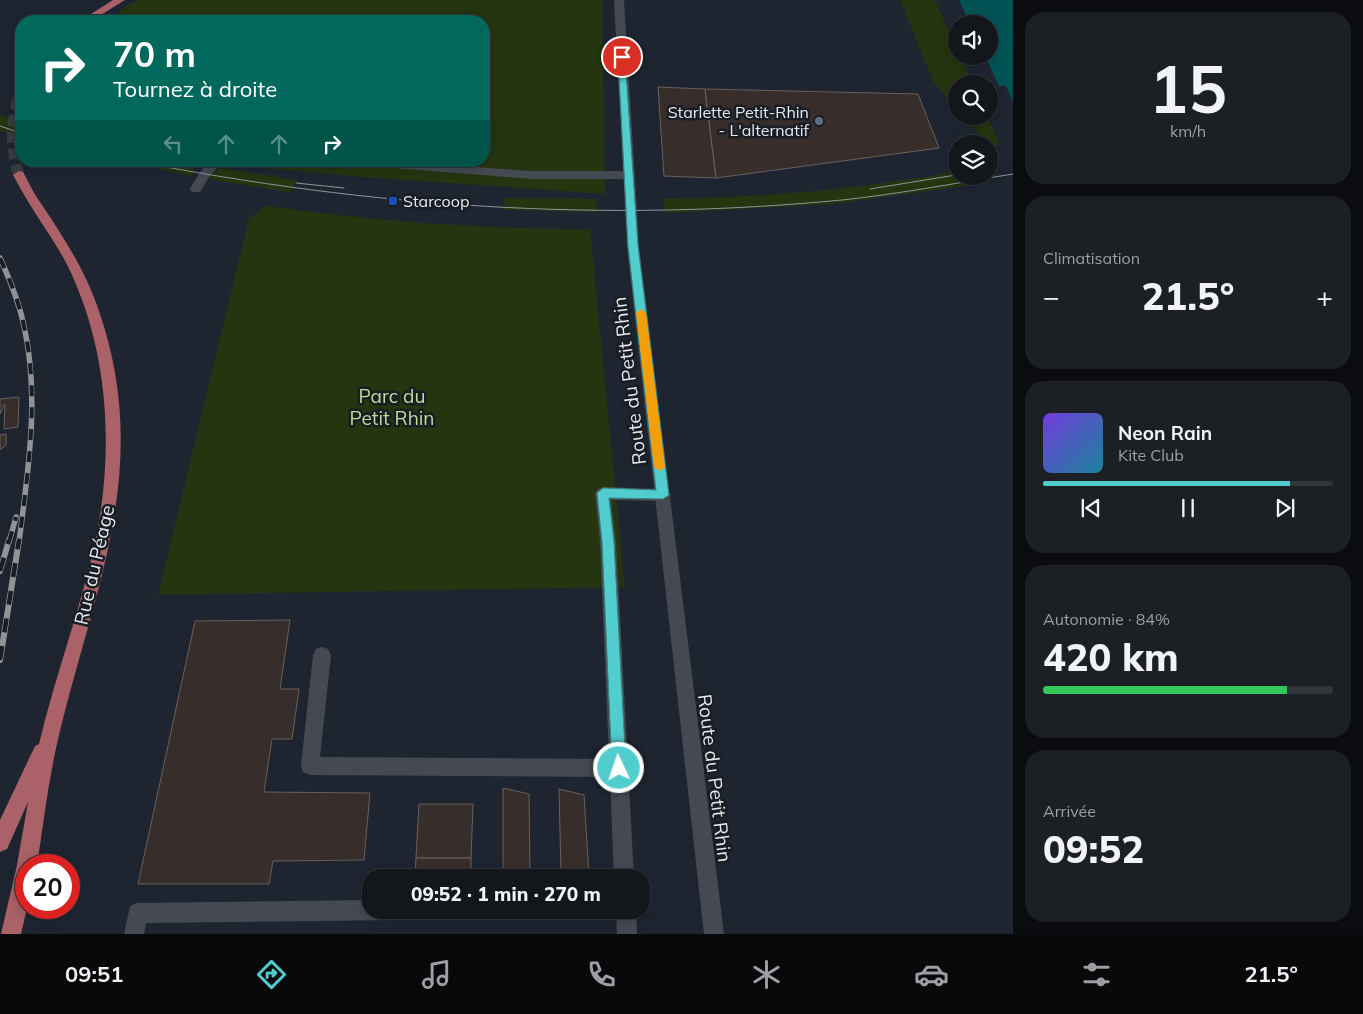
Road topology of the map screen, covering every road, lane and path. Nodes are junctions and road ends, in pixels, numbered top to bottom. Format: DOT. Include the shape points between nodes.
graph roads {
  1 [pos="120,0"];
  2 [pos="619,0"];
  3 [pos="95,15"];
  4 [pos="211,167"];
  5 [pos="423,167"];
  6 [pos="19,175"];
  7 [pos="628,175"];
  8 [pos="196,189"];
  9 [pos="663,495"];
  10 [pos="322,655"];
  11 [pos="50,733"];
  12 [pos="619,768"];
  13 [pos="0,842"];
  14 [pos="29,854"];
  15 [pos="624,869"];
  16 [pos="362,910"];
  17 [pos="15,917"];
  18 [pos="626,919"];
  19 [pos="11,934"];
  20 [pos="134,934"];
  21 [pos="627,934"];
  22 [pos="714,934"];
  1 -- 3 [label="main road"];
  2 -- 7 [label="street, Route du Petit Rhin"];
  4 -- 8 [label="street"];
  5 -- 7 [label="street" via="532,175"];
  6 -- 11 [label="main road, Rue du Péage" via="27,193 64,246 81,280 96,322 111,404 113,451 108,515 95,574"];
  7 -- 9 [label="street, Route du Petit Rhin" via="633,246"];
  9 -- 12 [label="street" via="603,493"];
  9 -- 22 [label="street, Route du Petit Rhin"];
  10 -- 12 [label="street" via="310,766"];
  11 -- 13 [label="main road, Rue du Péage"];
  11 -- 14 [label="main road, Rue du Péage"];
  12 -- 15 [label="street"];
  16 -- 20 [label="street" via="137,913"];
  17 -- 19 [label="main road, Rue du Péage"];
  18 -- 21 [label="street"];
}
